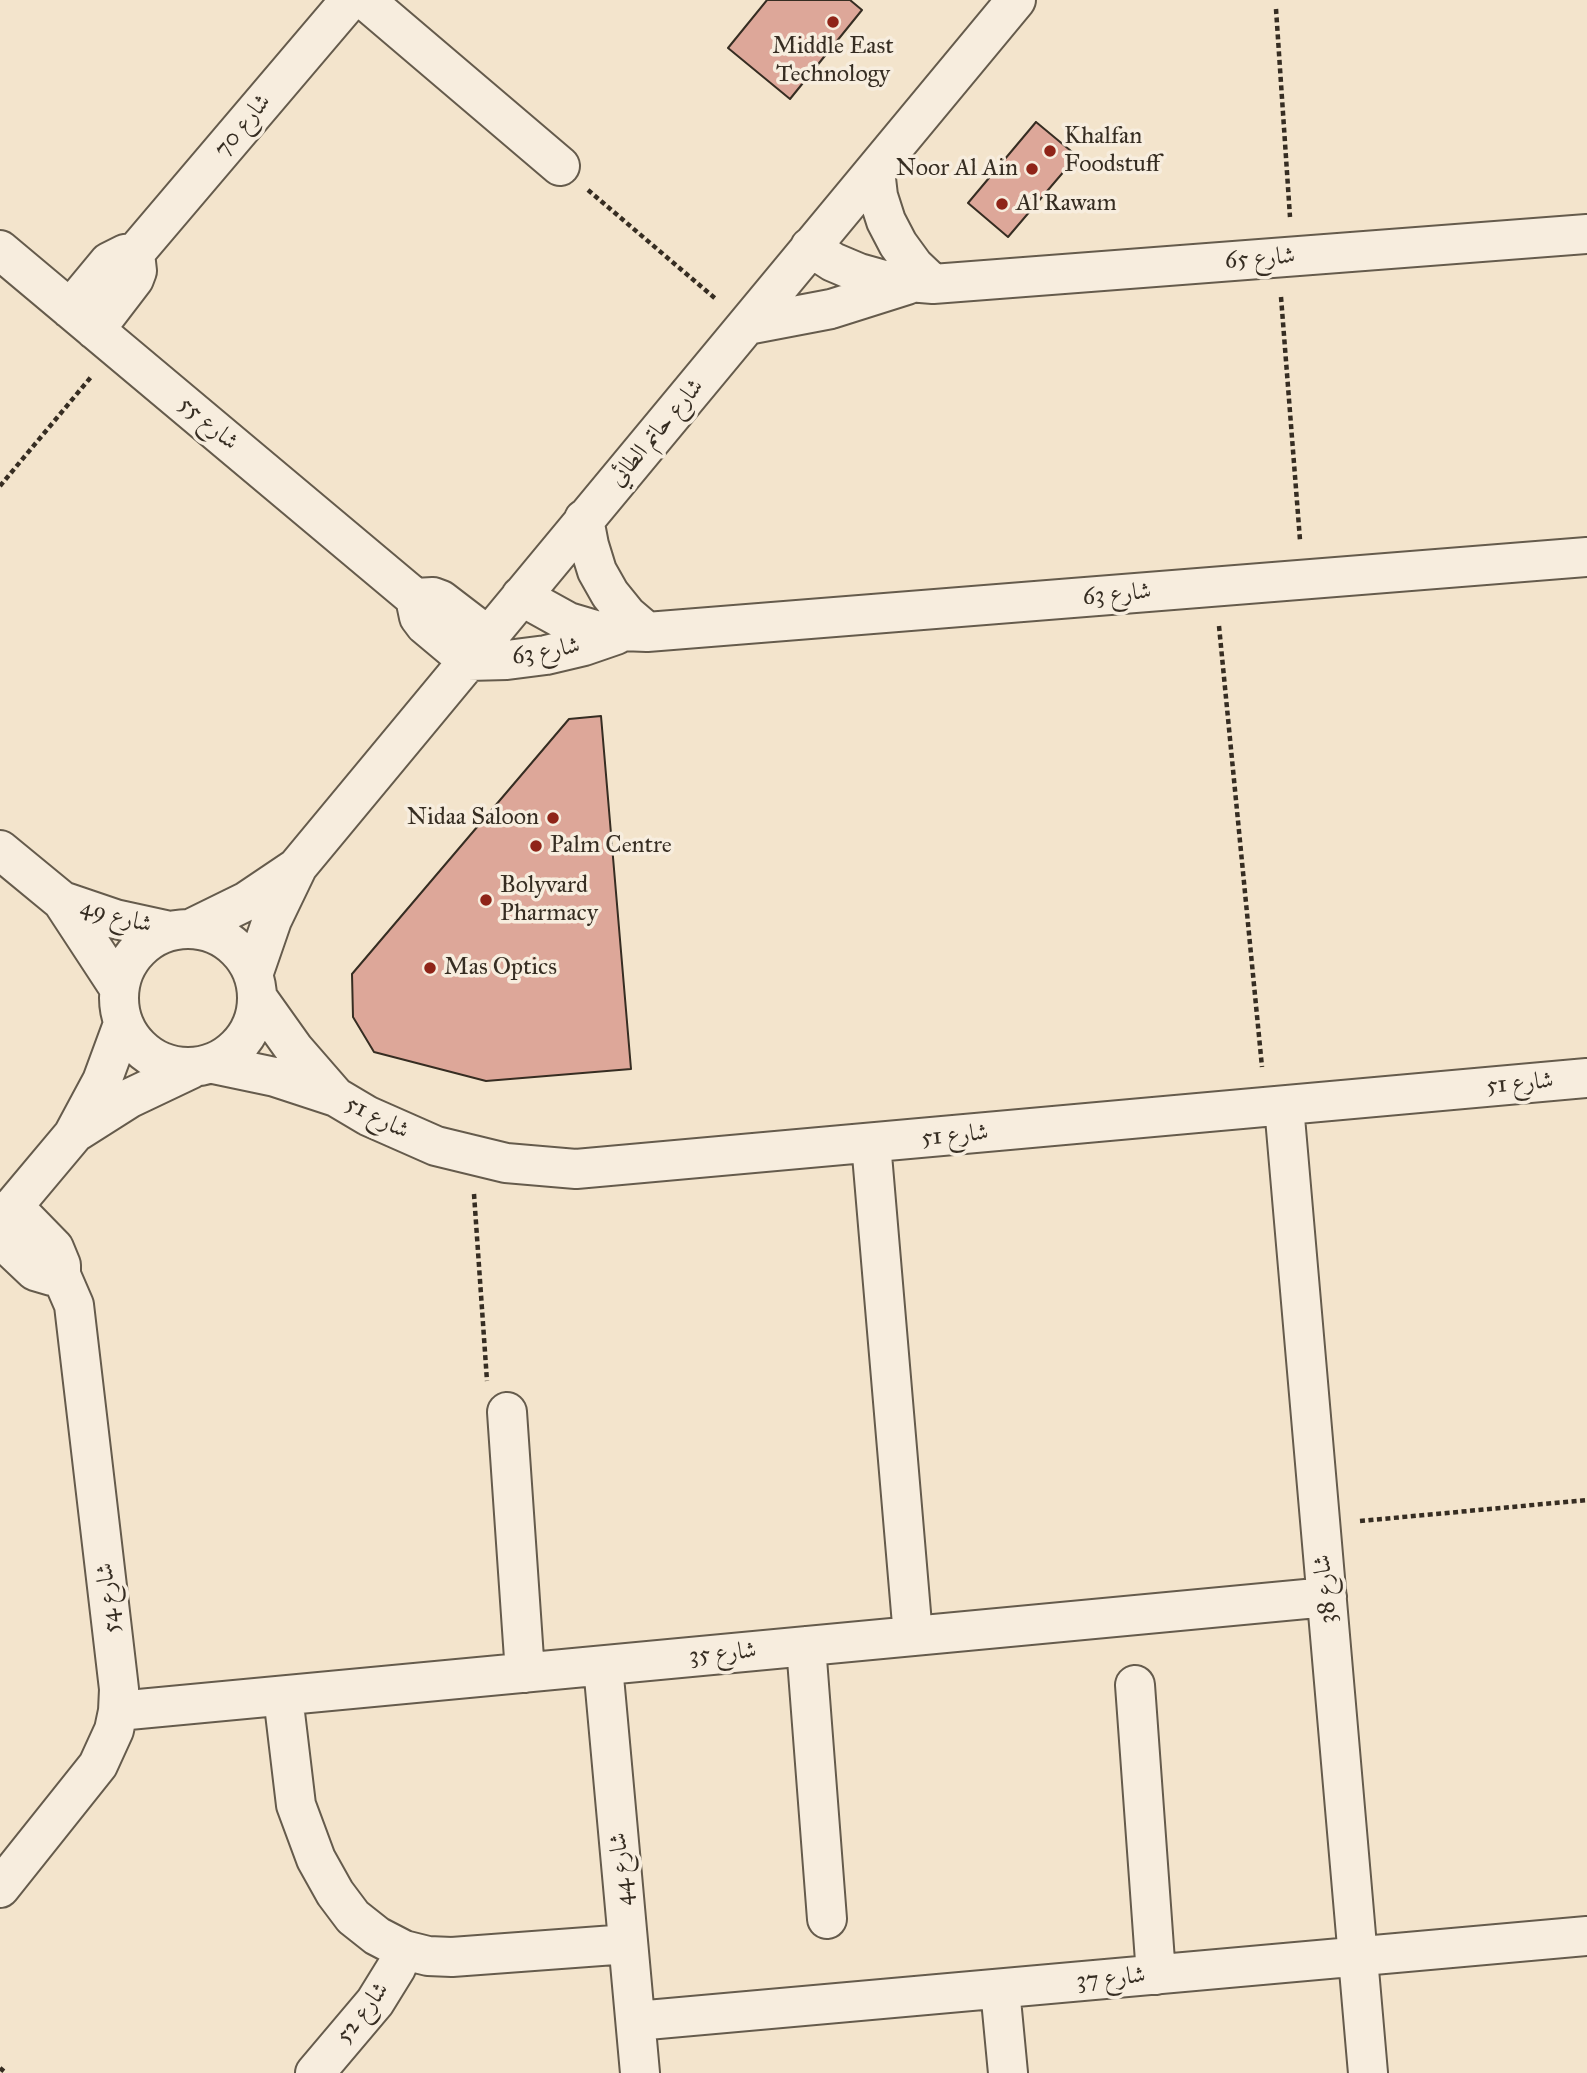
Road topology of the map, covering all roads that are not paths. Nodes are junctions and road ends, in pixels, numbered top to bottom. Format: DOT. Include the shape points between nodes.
graph roads {
  1 [pos="350,0"];
  2 [pos="365,0"];
  3 [pos="1016,0"];
  4 [pos="560,166"];
  5 [pos="875,170"];
  6 [pos="1587,234"];
  7 [pos="810,247"];
  8 [pos="0,250"];
  9 [pos="923,284"];
  10 [pos="747,325"];
  11 [pos="94,329"];
  12 [pos="584,519"];
  13 [pos="1587,557"];
  14 [pos="521,596"];
  15 [pos="635,633"];
  16 [pos="478,648"];
  17 [pos="0,850"];
  18 [pos="298,866"];
  19 [pos="62,901"];
  20 [pos="181,930"];
  21 [pos="255,986"];
  22 [pos="121,1006"];
  23 [pos="202,1066"];
  24 [pos="1587,1078"];
  25 [pos="336,1097"];
  26 [pos="1275,1106"];
  27 [pos="73,1135"];
  28 [pos="871,1143"];
  29 [pos="4,1222"];
  30 [pos="507,1412"];
  31 [pos="1327,1597"];
  32 [pos="913,1636"];
  33 [pos="807,1646"];
  34 [pos="603,1666"];
  35 [pos="525,1673"];
  36 [pos="1135,1685"];
  37 [pos="283,1696"];
  38 [pos="118,1711"];
  39 [pos="0,1888"];
  40 [pos="827,1919"];
  41 [pos="1587,1936"];
  42 [pos="628,1944"];
  43 [pos="404,1950"];
  44 [pos="1358,1956"];
  45 [pos="1156,1975"];
  46 [pos="1000,1989"];
  47 [pos="636,2021"];
  48 [pos="315,2073"];
  49 [pos="640,2073"];
  50 [pos="1008,2073"];
  51 [pos="1368,2073"];
  1 -- 11 [label="street, شارع 70" via="135,253 134,279"];
  2 -- 4 [label="street"];
  3 -- 5 [label="street, شارع حاتم الطائي"];
  5 -- 7 [label="street, شارع حاتم الطائي"];
  5 -- 9 [label="street" via="886,221"];
  6 -- 9 [label="street, شارع 65"];
  7 -- 9 [label="street, شارع 65" via="859,273 884,281"];
  7 -- 10 [label="street, شارع حاتم الطائي"];
  8 -- 11 [label="street, شارع 55"];
  9 -- 10 [label="street, شارع 65"];
  10 -- 12 [label="street, شارع حاتم الطائي"];
  11 -- 16 [label="street, شارع 55" via="415,598 441,600"];
  12 -- 14 [label="street, شارع حاتم الطائي"];
  12 -- 15 [label="street" via="597,570"];
  13 -- 15 [label="street, شارع 63"];
  14 -- 15 [label="street, شارع 63" via="568,622"];
  14 -- 16 [label="street, شارع حاتم الطائي"];
  15 -- 16 [label="street, شارع 63" via="507,660"];
  16 -- 18 [label="street, شارع حاتم الطائي"];
  17 -- 19 [label="street, شارع 49"];
  18 -- 20 [label="street, شارع حاتم الطائي" via="247,901"];
  18 -- 21 [label="street, شارع حاتم الطائي" via="272,920"];
  19 -- 20 [label="street, شارع 49" via="115,919"];
  19 -- 22 [label="street, شارع 49"];
  20 -- 21 [label="street" via="212,932 230,943 244,957"];
  20 -- 22 [label="street" via="151,939 136,952 125,969"];
  21 -- 23 [label="street" via="255,1018 246,1037 232,1053"];
  21 -- 25 [label="street, شارع 51" via="294,1048"];
  22 -- 23 [label="street" via="134,1043 150,1057 170,1066"];
  22 -- 27 [label="street" via="102,1081"];
  23 -- 25 [label="street, شارع 51" via="275,1077"];
  23 -- 27 [label="street" via="130,1098"];
  24 -- 26 [label="street, شارع 51"];
  25 -- 28 [label="street, شارع 51" via="436,1146 541,1168 576,1170"];
  26 -- 28 [label="street, شارع 51"];
  26 -- 31 [label="street, شارع 38"];
  27 -- 29 [label="street"];
  28 -- 32 [label="street"];
  29 -- 38 [label="street, شارع 54" via="54,1248 78,1321"];
  30 -- 35 [label="street"];
  31 -- 32 [label="street, شارع 35"];
  31 -- 44 [label="street, شارع 38"];
  32 -- 33 [label="street, شارع 35"];
  33 -- 34 [label="street, شارع 35"];
  33 -- 40 [label="street"];
  34 -- 35 [label="street, شارع 35"];
  34 -- 42 [label="street, شارع 44"];
  35 -- 37 [label="street, شارع 35"];
  36 -- 45 [label="street"];
  37 -- 38 [label="street, شارع 35"];
  37 -- 43 [label="street" via="296,1805 316,1859 353,1917"];
  38 -- 39 [label="street, شارع 54" via="98,1765"];
  41 -- 44 [label="street, شارع 37"];
  42 -- 43 [label="street" via="452,1958"];
  42 -- 47 [label="street, شارع 44"];
  43 -- 48 [label="street, شارع 52" via="375,2002"];
  44 -- 45 [label="street, شارع 37"];
  44 -- 51 [label="street, شارع 38"];
  45 -- 46 [label="street, شارع 37"];
  46 -- 47 [label="street, شارع 37"];
  46 -- 50 [label="street"];
  47 -- 49 [label="street, شارع 44"];
}
